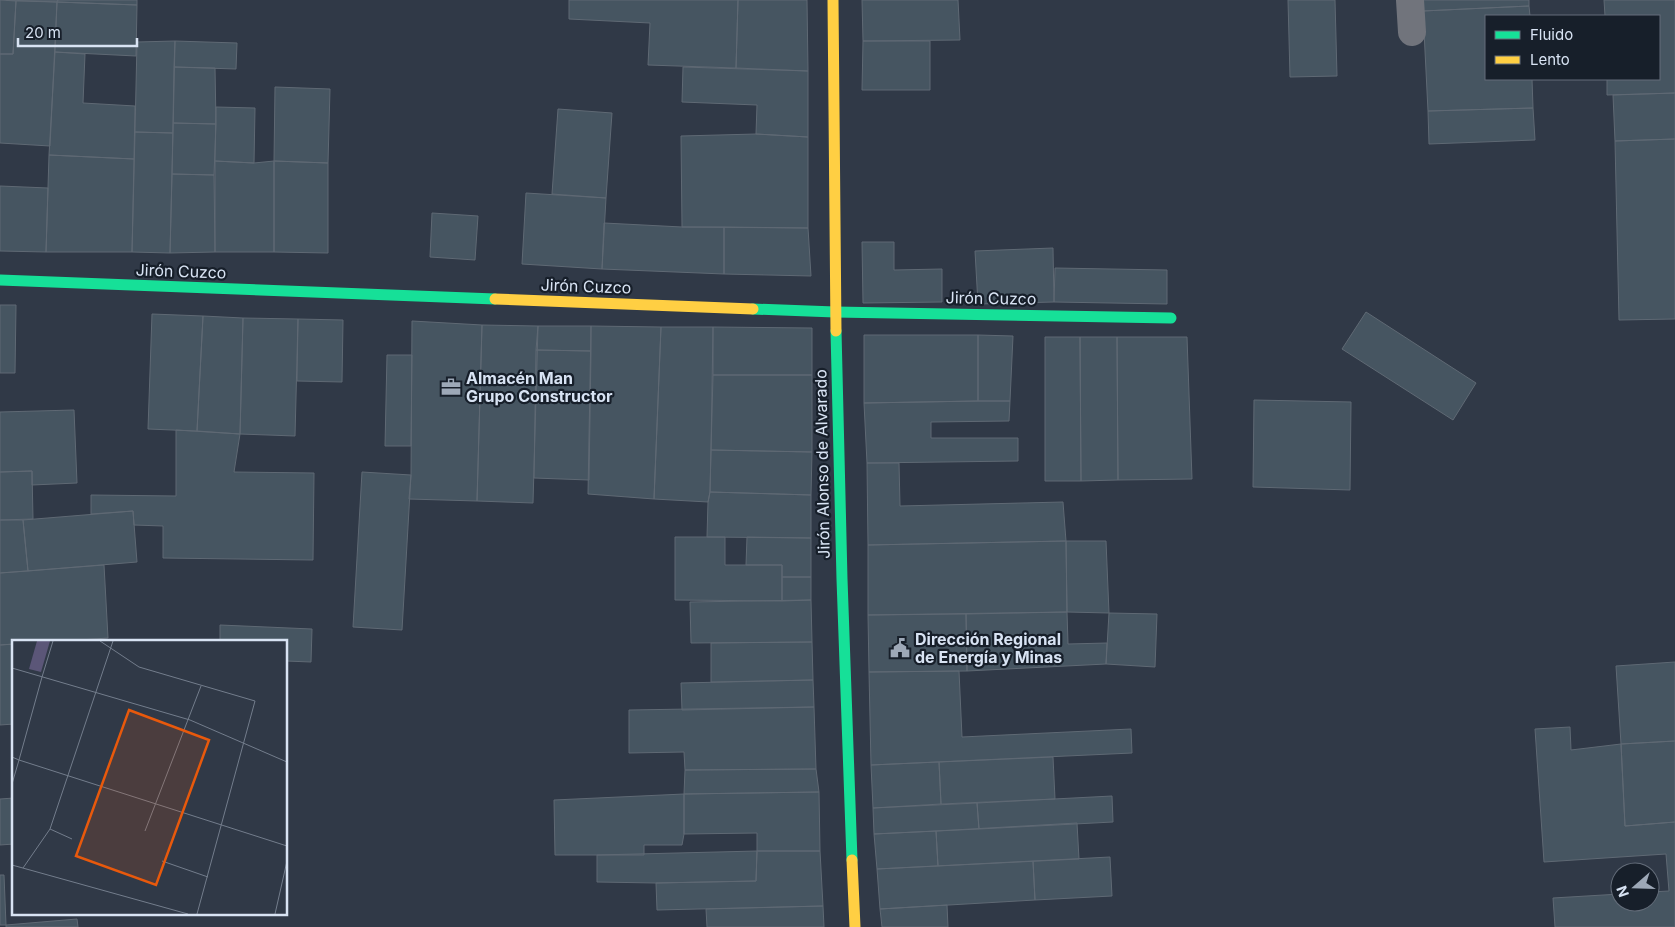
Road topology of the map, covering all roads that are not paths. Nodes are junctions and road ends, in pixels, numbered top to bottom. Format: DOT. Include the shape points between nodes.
graph roads {
  1 [pos="833,0"];
  2 [pos="1410,0"];
  3 [pos="1412,32"];
  4 [pos="0,280"];
  5 [pos="835,312"];
  6 [pos="1171,318"];
  7 [pos="855,927"];
  1 -- 5 [label="street, Jirón Alonso de Alvarado"];
  2 -- 3 [label="street"];
  4 -- 5 [label="street, Jirón Cuzco"];
  5 -- 6 [label="street, Jirón Cuzco"];
  5 -- 7 [label="street, Jirón Alonso de Alvarado"];
}
